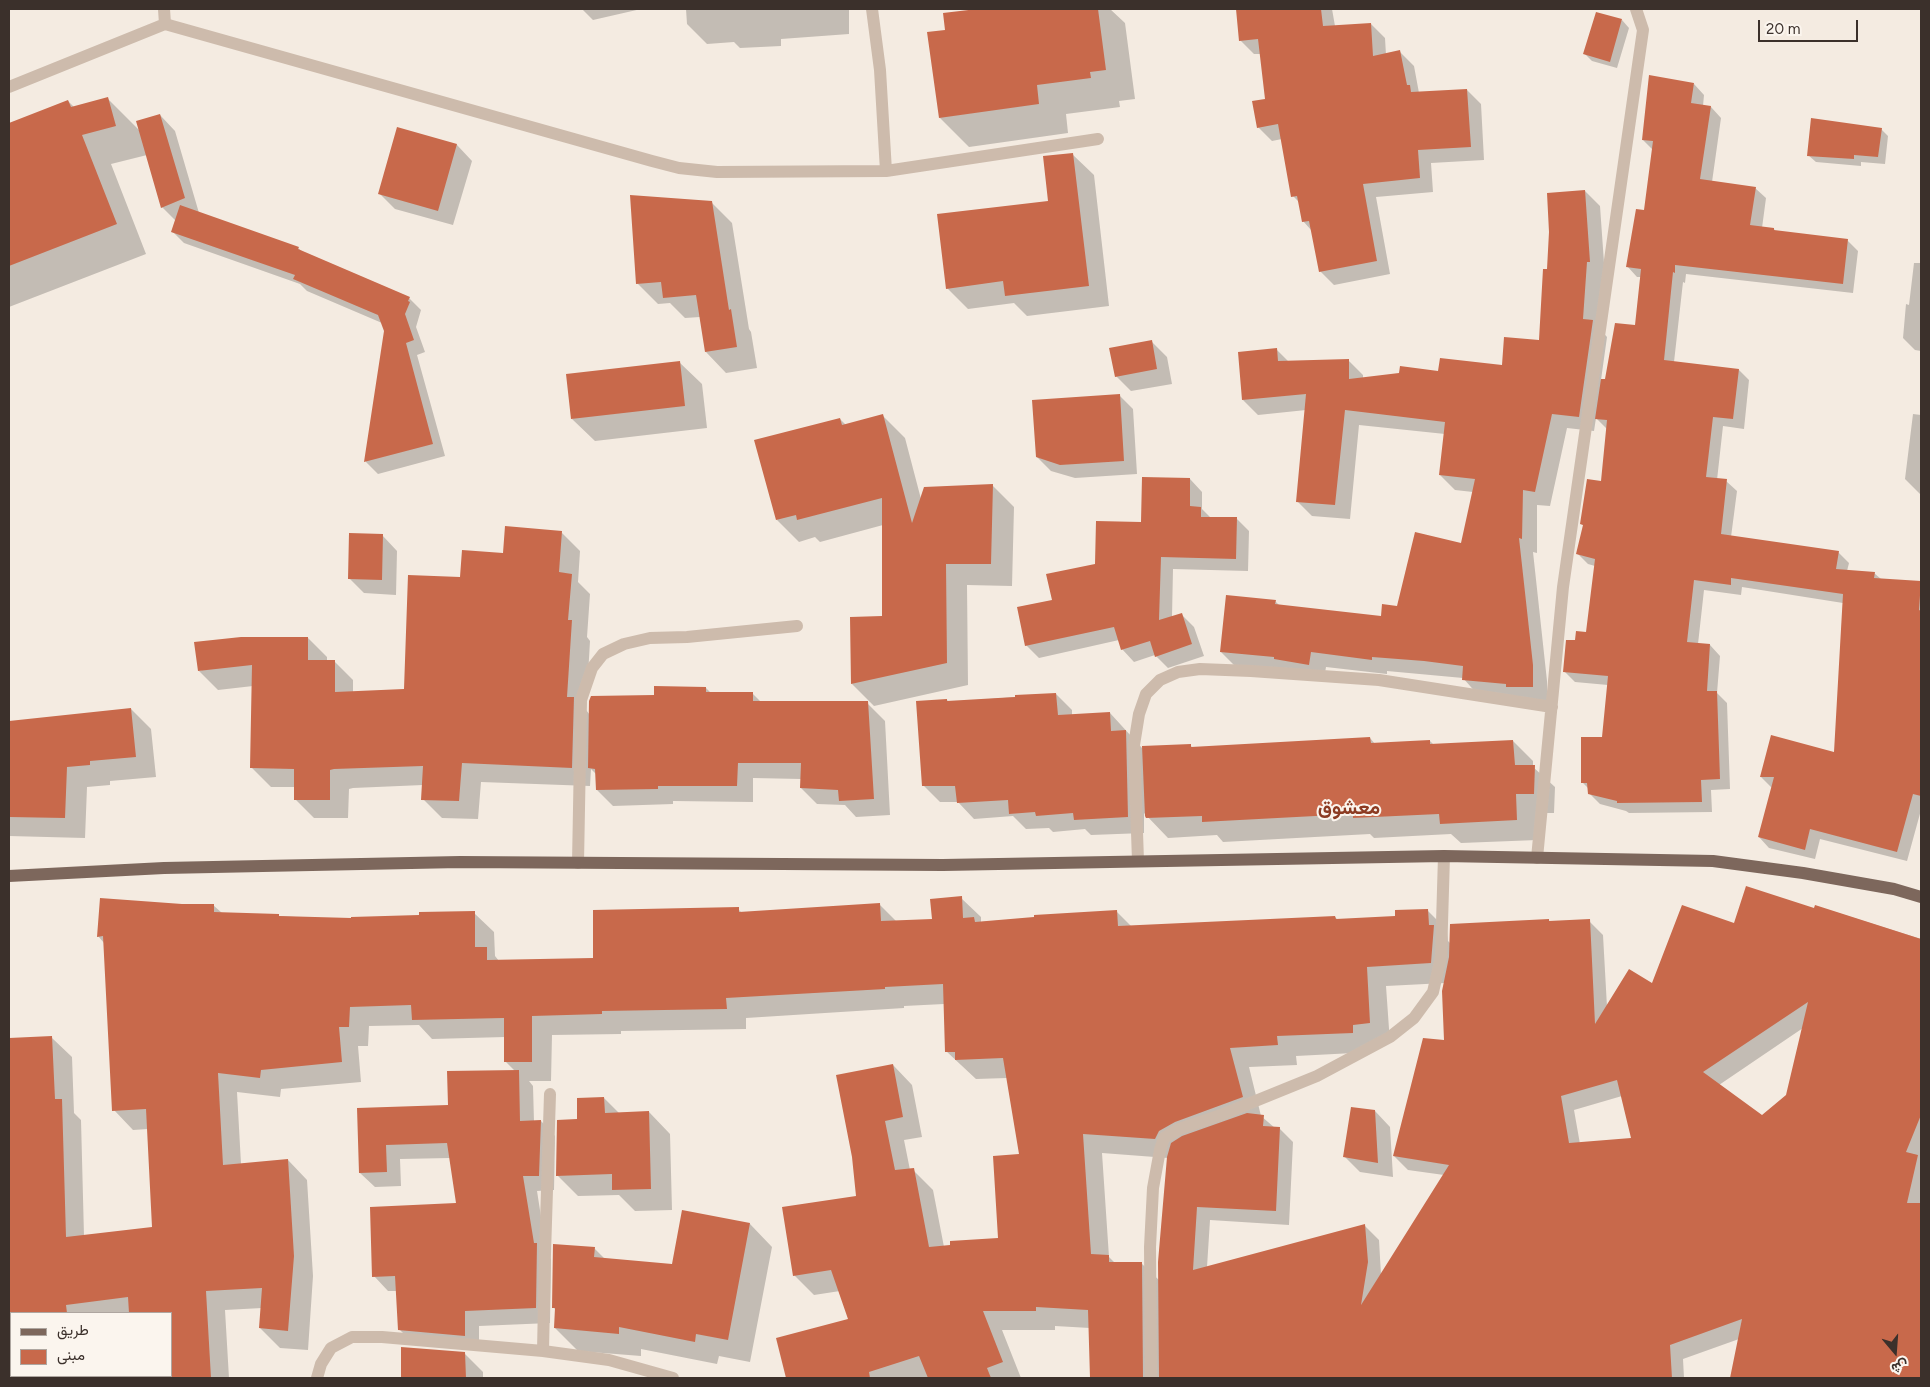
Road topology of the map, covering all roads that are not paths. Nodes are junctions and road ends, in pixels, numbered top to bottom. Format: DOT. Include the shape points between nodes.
graph roads {
  1 [pos="164,9"];
  2 [pos="872,9"];
  3 [pos="1636,9"];
  4 [pos="165,24"];
  5 [pos="9,87"];
  6 [pos="1098,139"];
  7 [pos="886,171"];
  8 [pos="797,626"];
  9 [pos="1552,707"];
  10 [pos="1444,856"];
  11 [pos="1537,858"];
  12 [pos="1138,861"];
  13 [pos="578,863"];
  14 [pos="9,876"];
  15 [pos="1921,897"];
  16 [pos="550,1094"];
  17 [pos="543,1351"];
  18 [pos="318,1378"];
  19 [pos="673,1378"];
  20 [pos="1151,1378"];
  1 -- 4 [label="street"];
  2 -- 7 [label="street" via="880,70"];
  3 -- 9 [label="street" via="1643,30 1566,568"];
  4 -- 5 [label="street"];
  4 -- 7 [label="street" via="679,168 717,172"];
  6 -- 7 [label="street"];
  8 -- 13 [label="street" via="650,638 624,644 603,654 592,668 581,700"];
  9 -- 11 [label="street"];
  9 -- 12 [label="street" via="1379,680 1251,671 1200,669 1178,672 1160,680 1146,694 1139,714 1134,746"];
  10 -- 11 [label="main road"];
  10 -- 12 [label="main road"];
  10 -- 20 [label="street" via="1441,957 1433,992 1414,1018 1390,1037 1317,1076 1179,1129 1164,1138 1153,1188"];
  11 -- 15 [label="main road" via="1713,861 1803,873"];
  12 -- 13 [label="main road" via="943,865"];
  13 -- 14 [label="main road" via="211,867"];
  16 -- 17 [label="street"];
  17 -- 18 [label="street" via="352,1337 331,1348 321,1364"];
  17 -- 19 [label="street" via="609,1360"];
}
